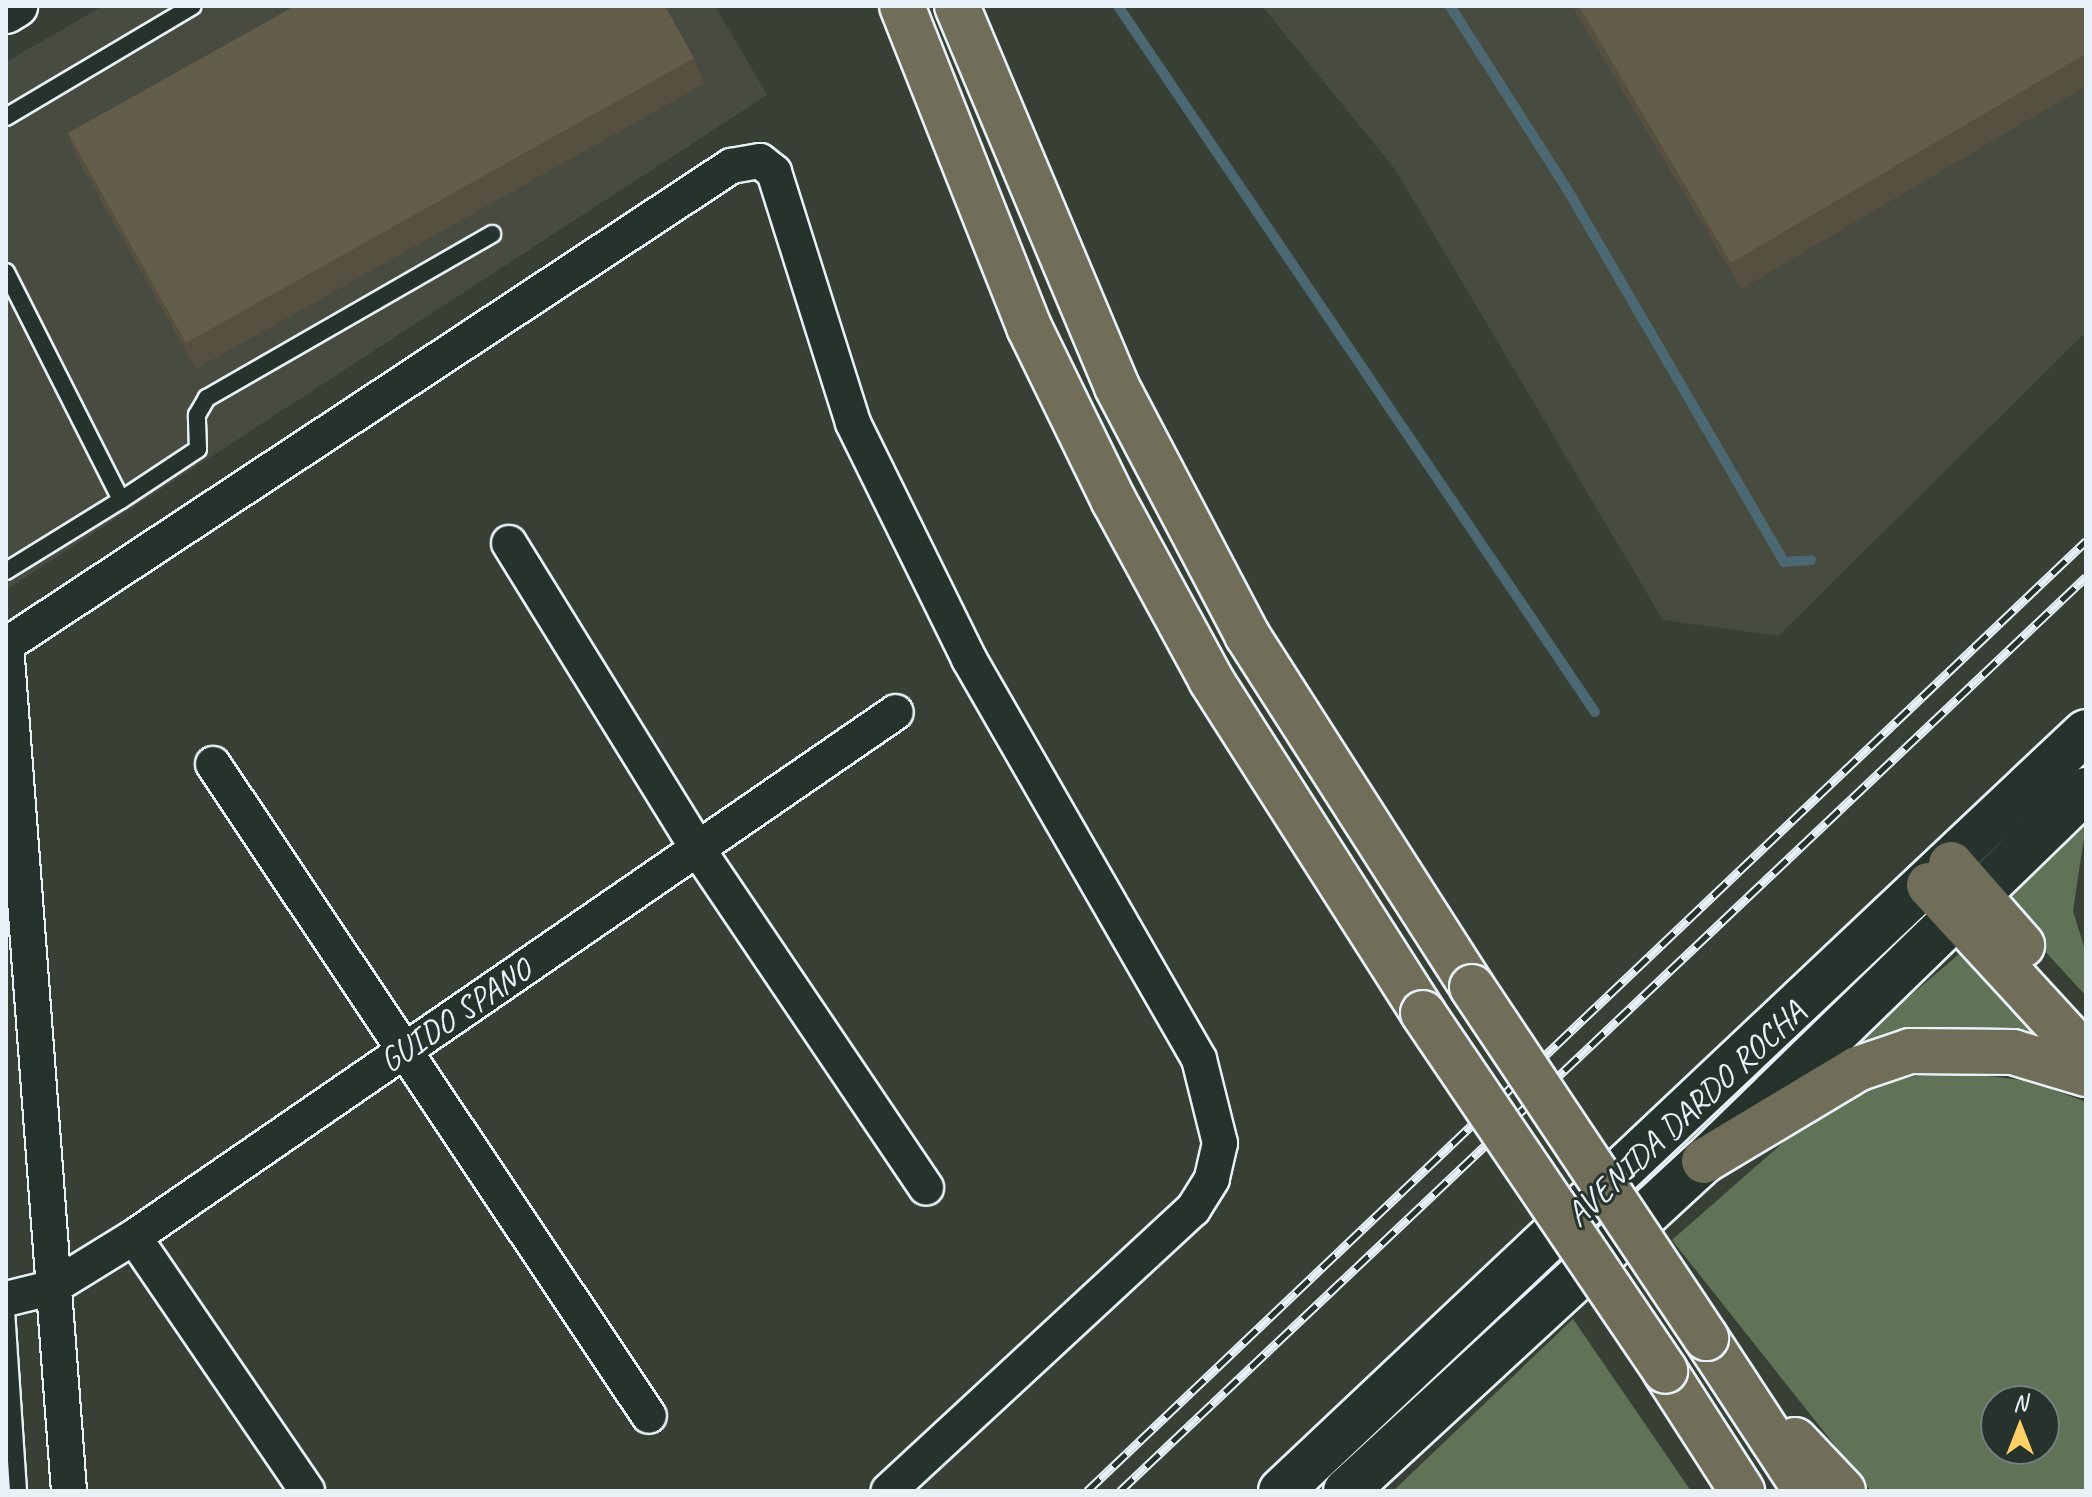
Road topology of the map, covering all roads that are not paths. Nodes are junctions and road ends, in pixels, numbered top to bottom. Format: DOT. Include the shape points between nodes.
graph roads {
  1 [pos="16,6"];
  2 [pos="193,6"];
  3 [pos="902,6"];
  4 [pos="957,6"];
  5 [pos="6,12"];
  6 [pos="6,117"];
  7 [pos="492,234"];
  8 [pos="6,272"];
  9 [pos="121,500"];
  10 [pos="509,543"];
  11 [pos="6,571"];
  12 [pos="896,712"];
  13 [pos="2086,732"];
  14 [pos="213,764"];
  15 [pos="2086,790"];
  16 [pos="699,851"];
  17 [pos="1953,889"];
  18 [pos="2086,1019"];
  19 [pos="406,1047"];
  20 [pos="2086,1056"];
  21 [pos="2086,1074"];
  22 [pos="1704,1161"];
  23 [pos="926,1188"];
  24 [pos="134,1237"];
  25 [pos="51,1288"];
  26 [pos="6,1299"];
  27 [pos="6,1310"];
  28 [pos="1715,1352"];
  29 [pos="649,1416"];
  30 [pos="18,1491"];
  31 [pos="69,1491"];
  32 [pos="307,1491"];
  33 [pos="889,1491"];
  34 [pos="1281,1491"];
  35 [pos="1346,1491"];
  36 [pos="1742,1491"];
  37 [pos="1806,1491"];
  38 [pos="1843,1491"];
  1 -- 5 [label="street"];
  2 -- 6 [label="lane"];
  3 -- 36 [label="highway, bridge" via="1029,327 1114,501 1211,680 1423,1013"];
  4 -- 28 [label="highway, bridge" via="1117,387 1233,607 1472,987"];
  7 -- 9 [label="lane" via="207,398 197,415 198,449"];
  8 -- 9 [label="lane"];
  9 -- 11 [label="lane"];
  10 -- 16 [label="street"];
  12 -- 16 [label="street, GUIDO SPANO"];
  13 -- 17 [label="main road, AVENIDA DARDO ROCHA"];
  14 -- 19 [label="street"];
  15 -- 17 [label="main road, AVENIDA DARDO ROCHA"];
  16 -- 19 [label="street, GUIDO SPANO"];
  16 -- 23 [label="street"];
  17 -- 18 [label="highway"];
  17 -- 20 [label="highway"];
  17 -- 22 [label="main road, AVENIDA DARDO ROCHA"];
  17 -- 34 [label="main road, AVENIDA DARDO ROCHA"];
  19 -- 24 [label="street, GUIDO SPANO"];
  19 -- 29 [label="street"];
  21 -- 22 [label="highway" via="2013,1052 1910,1051 1857,1069"];
  22 -- 35 [label="main road, AVENIDA DARDO ROCHA"];
  24 -- 25 [label="street, GUIDO SPANO"];
  24 -- 32 [label="street"];
  25 -- 26 [label="street, GUIDO SPANO"];
  25 -- 31 [label="street"];
  25 -- 33 [label="street" via="6,645 731,166 760,161 774,172 853,423 969,659 1199,1059 1220,1143 1212,1179 1193,1209"];
  27 -- 30 [label="lane"];
  28 -- 37 [label="highway"];
  28 -- 38 [label="highway"];
}
